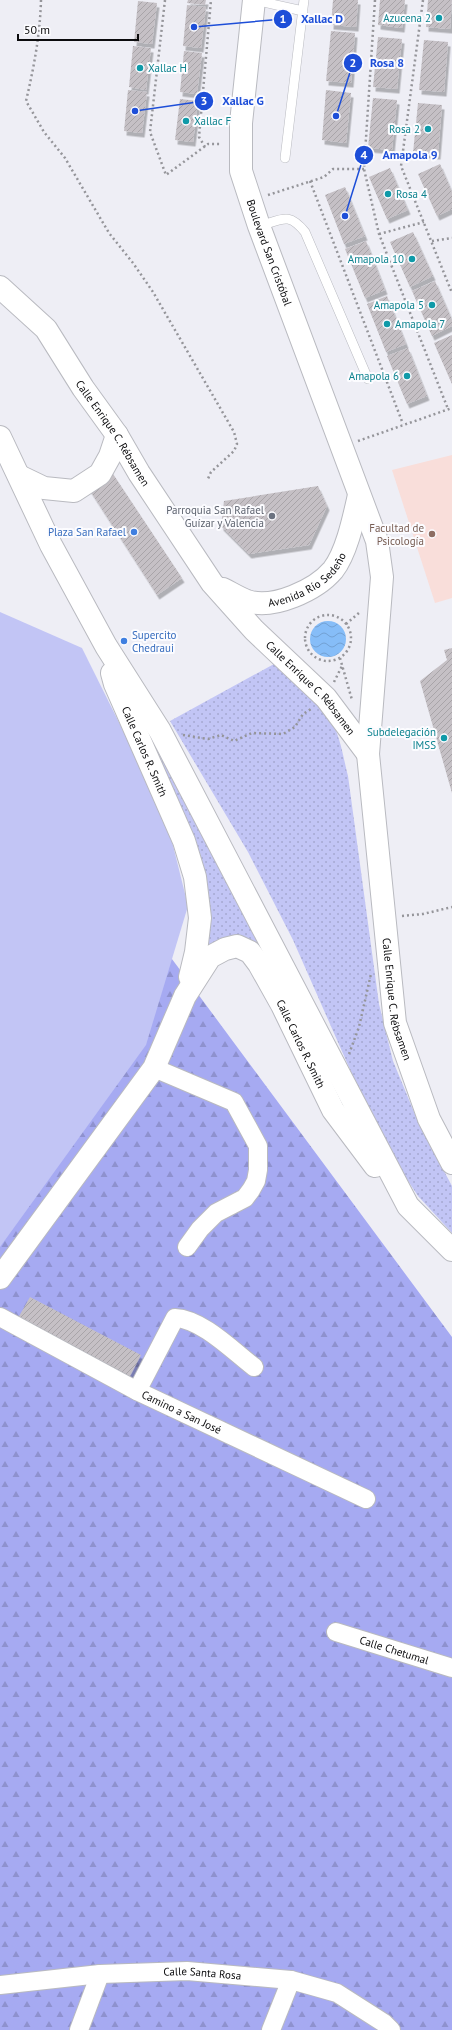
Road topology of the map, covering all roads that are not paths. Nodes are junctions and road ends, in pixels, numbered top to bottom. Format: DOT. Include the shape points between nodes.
graph roads {
  1 [pos="254,0"];
  2 [pos="304,0"];
  3 [pos="303,11"];
  4 [pos="285,158"];
  5 [pos="259,226"];
  6 [pos="0,287"];
  7 [pos="9,306"];
  8 [pos="368,379"];
  9 [pos="117,436"];
  10 [pos="2,447"];
  11 [pos="19,476"];
  12 [pos="359,495"];
  13 [pos="212,583"];
  14 [pos="106,646"];
  15 [pos="368,754"];
  16 [pos="184,996"];
  17 [pos="154,1068"];
  18 [pos="452,1163"];
  19 [pos="408,1206"];
  20 [pos="187,1248"];
  21 [pos="452,1250"];
  22 [pos="0,1278"];
  23 [pos="0,1317"];
  24 [pos="254,1367"];
  25 [pos="137,1391"];
  26 [pos="366,1499"];
  27 [pos="336,1632"];
  28 [pos="452,1668"];
  29 [pos="100,1974"];
  30 [pos="291,1980"];
  31 [pos="0,1985"];
  32 [pos="80,2030"];
  33 [pos="271,2030"];
  34 [pos="391,2030"];
  1 -- 3 [label="lane"];
  1 -- 5 [label="street, Boulevard San Cristóbal" via="241,123 241,171"];
  2 -- 3 [label="lane"];
  3 -- 4 [label="lane"];
  5 -- 8 [label="lane" via="288,218 295,220 305,232"];
  5 -- 12 [label="street, Boulevard San Cristóbal"];
  6 -- 7 [label="street, Calle Enrique C. Rébsamen"];
  7 -- 9 [label="street, Calle Enrique C. Rébsamen" via="46,329"];
  9 -- 11 [label="street" via="100,474 74,490 44,488"];
  9 -- 13 [label="street, Calle Enrique C. Rébsamen" via="191,558"];
  10 -- 11 [label="street"];
  11 -- 14 [label="street" via="51,545"];
  12 -- 13 [label="street, Avenida Río Sedeño" via="349,537 333,570 308,590 281,601 248,602"];
  12 -- 15 [label="street, Boulevard San Cristóbal" via="377,541 382,577"];
  13 -- 15 [label="street, Calle Enrique C. Rébsamen" via="254,630 326,698"];
  14 -- 16 [label="street, Calle Carlos R. Smith" via="115,684 184,841 194,877 200,918 196,952"];
  14 -- 19 [label="street" via="160,731"];
  15 -- 18 [label="street, Calle Enrique C. Rébsamen" via="395,1023 429,1119"];
  16 -- 17 [label="street, Calle Carlos R. Smith"];
  16 -- 19 [label="street, Calle Carlos R. Smith" via="210,957 237,946 250,952 282,1005 333,1110"];
  17 -- 20 [label="street" via="234,1102 258,1146 258,1170 252,1190 245,1198 216,1213 200,1229"];
  17 -- 22 [label="street, Calle Carlos R. Smith"];
  19 -- 21 [label="street"];
  23 -- 25 [label="street, Camino a San José"];
  24 -- 25 [label="street" via="186,1318 175,1318"];
  25 -- 26 [label="street, Camino a San José"];
  27 -- 28 [label="street, Calle Chetumal"];
  29 -- 30 [label="street, Calle Santa Rosa" via="187,1971"];
  29 -- 31 [label="street, Calle Santa Rosa"];
  29 -- 32 [label="street"];
  30 -- 33 [label="street"];
  30 -- 34 [label="street, Calle Santa Rosa" via="337,1993"];
}
